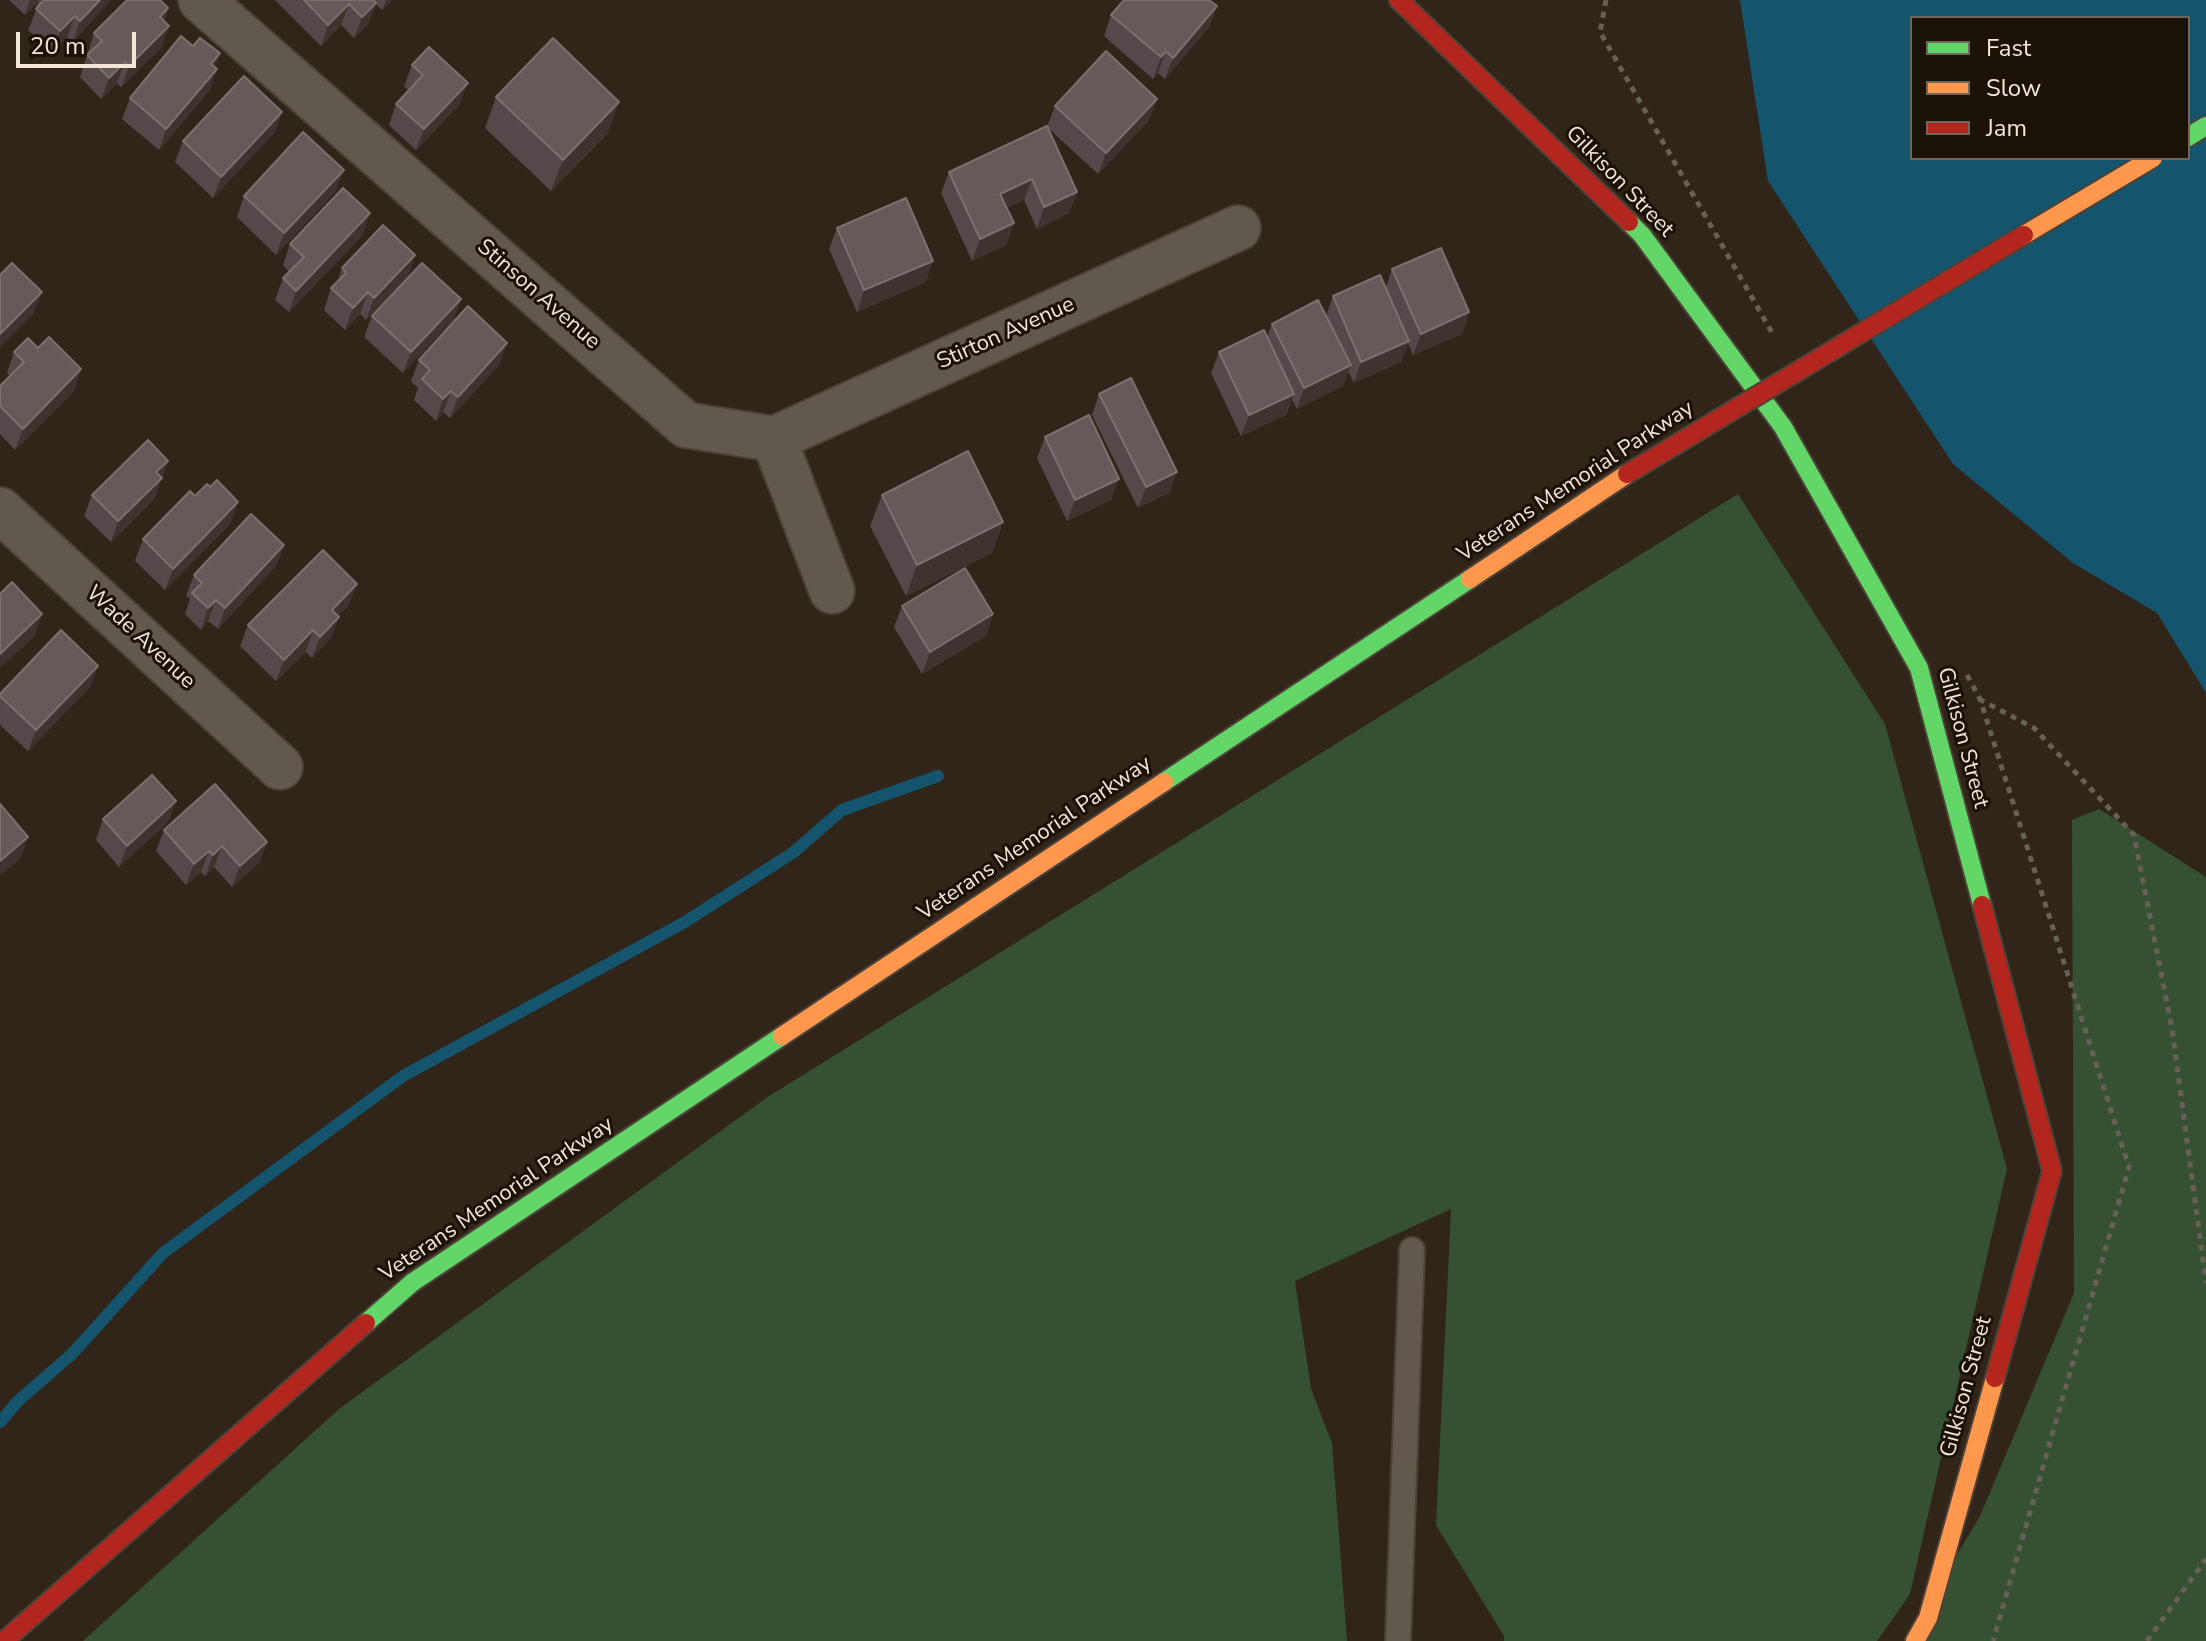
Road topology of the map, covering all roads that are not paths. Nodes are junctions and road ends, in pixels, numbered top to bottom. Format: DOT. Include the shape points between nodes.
graph roads {
  1 [pos="201,0"];
  2 [pos="1399,0"];
  3 [pos="2150,160"];
  4 [pos="1238,228"];
  5 [pos="774,439"];
  6 [pos="0,510"];
  7 [pos="832,591"];
  8 [pos="280,767"];
  9 [pos="1412,1250"];
  10 [pos="4,1641"];
  11 [pos="1398,1641"];
  12 [pos="1915,1641"];
  1 -- 5 [label="street, Stinson Avenue" via="686,425"];
  2 -- 12 [label="main road, Gilkison Street" via="1642,235 1783,427 1919,668 2052,1171 1928,1618"];
  3 -- 10 [label="main road, Veterans Memorial Parkway, bridge" via="1627,474 413,1282"];
  4 -- 5 [label="street, Stirton Avenue"];
  5 -- 7 [label="street"];
  6 -- 8 [label="street, Wade Avenue"];
  9 -- 11 [label="lane"];
}
